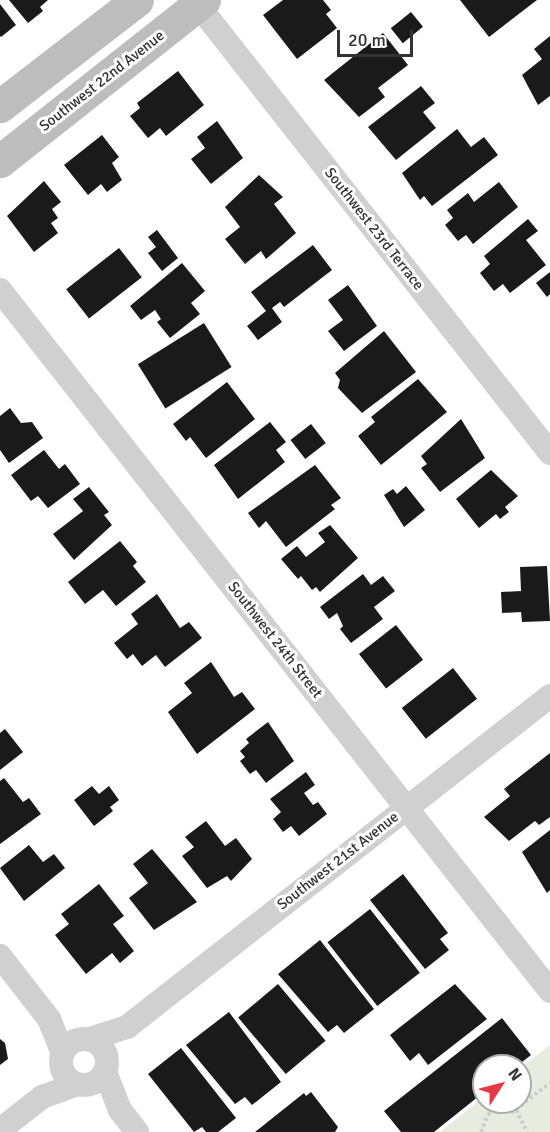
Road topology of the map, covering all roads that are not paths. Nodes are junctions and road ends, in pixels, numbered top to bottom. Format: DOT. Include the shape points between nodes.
graph roads {
  1 [pos="137,0"];
  2 [pos="199,2"];
  3 [pos="0,106"];
  4 [pos="0,161"];
  5 [pos="0,290"];
  6 [pos="550,453"];
  7 [pos="550,696"];
  8 [pos="406,808"];
  9 [pos="0,956"];
  10 [pos="550,991"];
  11 [pos="127,1027"];
  12 [pos="73,1049"];
  13 [pos="94,1075"];
  14 [pos="42,1097"];
  15 [pos="0,1130"];
  16 [pos="137,1132"];
  1 -- 3 [label="main road"];
  2 -- 4 [label="main road, Southwest 22nd Avenue"];
  2 -- 6 [label="street, Southwest 23rd Terrace"];
  5 -- 8 [label="street, Southwest 24th Street"];
  7 -- 8 [label="street, Southwest 21st Avenue"];
  8 -- 10 [label="street, Southwest 24th Street"];
  8 -- 11 [label="street, Southwest 21st Avenue"];
  9 -- 12 [label="street"];
  11 -- 12 [label="street, Southwest 21st Avenue"];
  11 -- 13 [label="street, Southwest 21st Avenue"];
  12 -- 13 [label="street" via="101,1047"];
  12 -- 13 [label="street" via="66,1078"];
  12 -- 14 [label="street"];
  13 -- 14 [label="street"];
  13 -- 16 [label="street"];
  14 -- 15 [label="street"];
}
